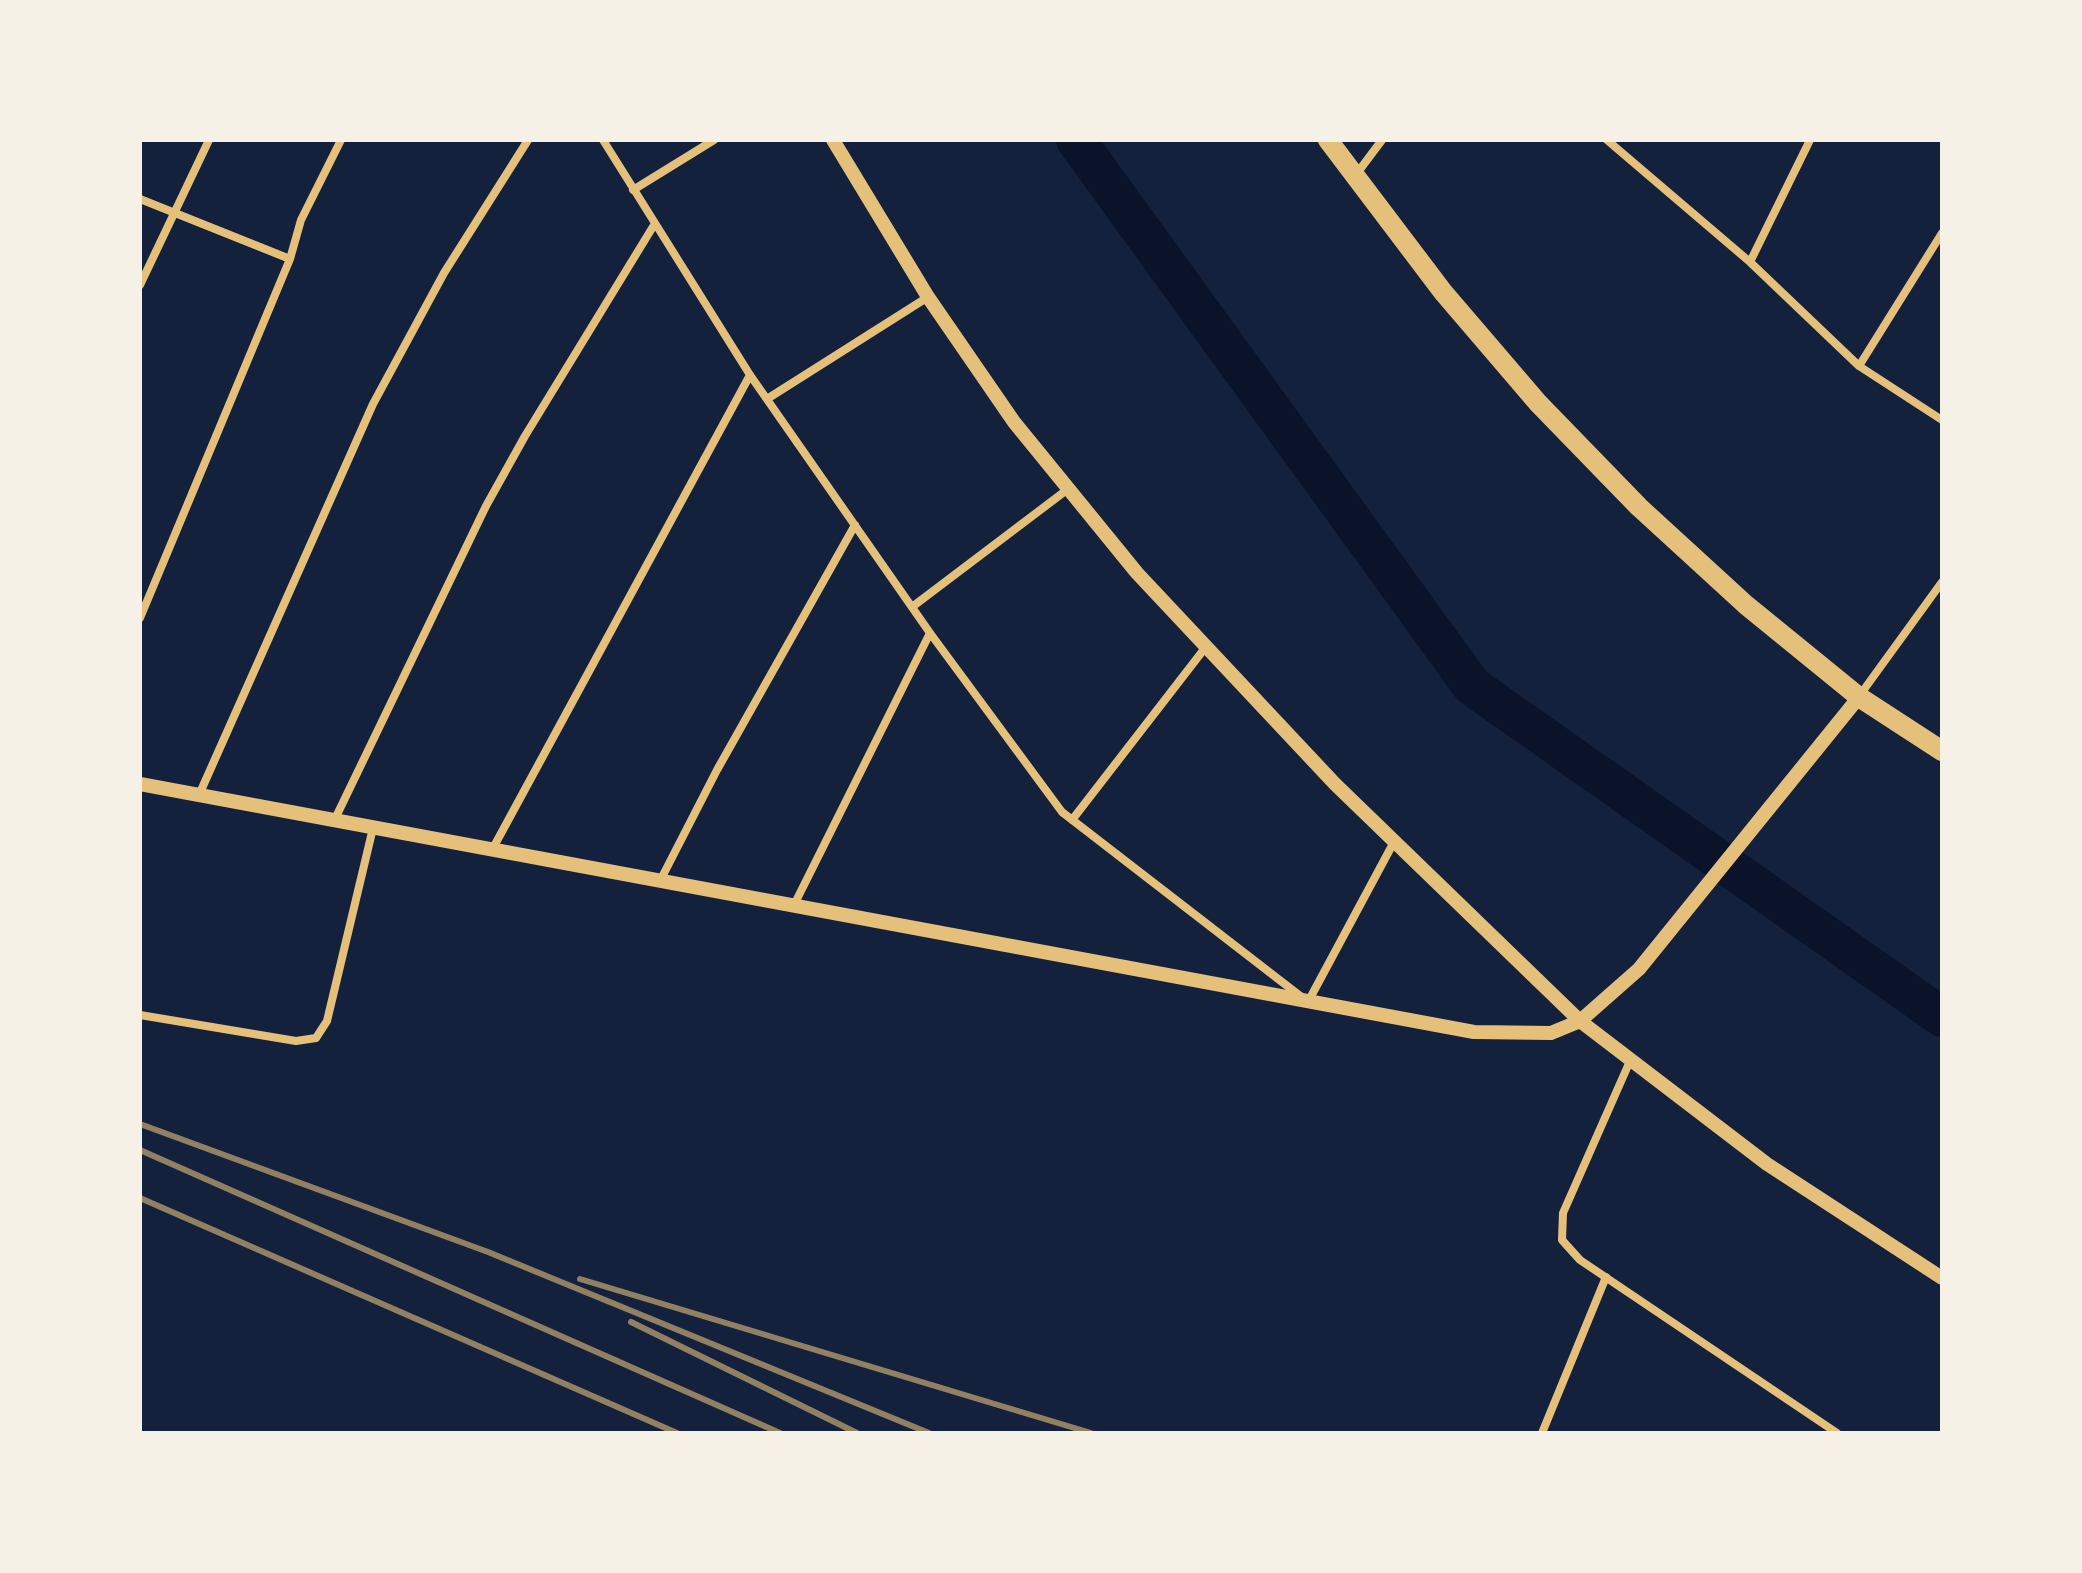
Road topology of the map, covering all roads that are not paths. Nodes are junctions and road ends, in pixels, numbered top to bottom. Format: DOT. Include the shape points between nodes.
graph roads {
  1 [pos="209,140"];
  2 [pos="341,140"];
  3 [pos="528,140"];
  4 [pos="603,140"];
  5 [pos="714,140"];
  6 [pos="833,140"];
  7 [pos="1328,140"];
  8 [pos="1382,140"];
  9 [pos="1607,140"];
  10 [pos="1810,140"];
  11 [pos="1355,177"];
  12 [pos="633,190"];
  13 [pos="140,199"];
  14 [pos="172,212"];
  15 [pos="654,225"];
  16 [pos="1942,233"];
  17 [pos="290,259"];
  18 [pos="1750,262"];
  19 [pos="140,285"];
  20 [pos="928,297"];
  21 [pos="1859,366"];
  22 [pos="750,375"];
  23 [pos="767,399"];
  24 [pos="1942,420"];
  25 [pos="1068,489"];
  26 [pos="855,525"];
  27 [pos="1942,582"];
  28 [pos="912,607"];
  29 [pos="140,618"];
  30 [pos="930,633"];
  31 [pos="1205,648"];
  32 [pos="1859,697"];
  33 [pos="1942,751"];
  34 [pos="140,784"];
  35 [pos="199,795"];
  36 [pos="1072,820"];
  37 [pos="334,821"];
  38 [pos="373,828"];
  39 [pos="1395,840"];
  40 [pos="492,850"];
  41 [pos="660,881"];
  42 [pos="793,906"];
  43 [pos="1308,1002"];
  44 [pos="140,1015"];
  45 [pos="1580,1021"];
  46 [pos="1630,1061"];
  47 [pos="1606,1277"];
  48 [pos="1942,1278"];
  49 [pos="1542,1433"];
  50 [pos="1837,1433"];
  1 -- 14 [label="street"];
  2 -- 17 [label="street" via="301,220"];
  3 -- 35 [label="street" via="444,273 373,404"];
  4 -- 12 [label="street"];
  5 -- 12 [label="street"];
  6 -- 20 [label="street"];
  7 -- 11 [label="main road"];
  8 -- 11 [label="street"];
  9 -- 18 [label="street"];
  10 -- 18 [label="street"];
  11 -- 32 [label="main road" via="1443,292 1598,465 1746,605"];
  12 -- 15 [label="street"];
  13 -- 14 [label="street"];
  14 -- 17 [label="street"];
  14 -- 19 [label="street"];
  15 -- 22 [label="street"];
  15 -- 37 [label="street" via="486,506"];
  16 -- 21 [label="street"];
  17 -- 29 [label="street"];
  18 -- 21 [label="street"];
  20 -- 23 [label="street"];
  20 -- 25 [label="street" via="1014,422"];
  21 -- 24 [label="street"];
  22 -- 23 [label="street"];
  22 -- 40 [label="street"];
  23 -- 26 [label="street"];
  25 -- 28 [label="street"];
  25 -- 31 [label="street"];
  26 -- 28 [label="street"];
  26 -- 41 [label="street"];
  27 -- 32 [label="street"];
  28 -- 30 [label="street"];
  30 -- 36 [label="street" via="1050,799"];
  30 -- 42 [label="street"];
  31 -- 36 [label="street"];
  31 -- 39 [label="street"];
  32 -- 33 [label="main road"];
  32 -- 45 [label="street" via="1639,969"];
  34 -- 35 [label="street"];
  35 -- 37 [label="street"];
  36 -- 43 [label="street"];
  37 -- 38 [label="street"];
  38 -- 40 [label="street"];
  38 -- 44 [label="street" via="327,1021 316,1038 296,1041"];
  39 -- 43 [label="street"];
  39 -- 45 [label="street"];
  40 -- 41 [label="street"];
  41 -- 42 [label="street"];
  42 -- 43 [label="street"];
  43 -- 45 [label="street" via="1510,1035 1551,1033"];
  45 -- 46 [label="street"];
  46 -- 47 [label="street" via="1560,1226 1570,1252"];
  46 -- 48 [label="street" via="1767,1164"];
  47 -- 49 [label="street"];
  47 -- 50 [label="street"];
}
